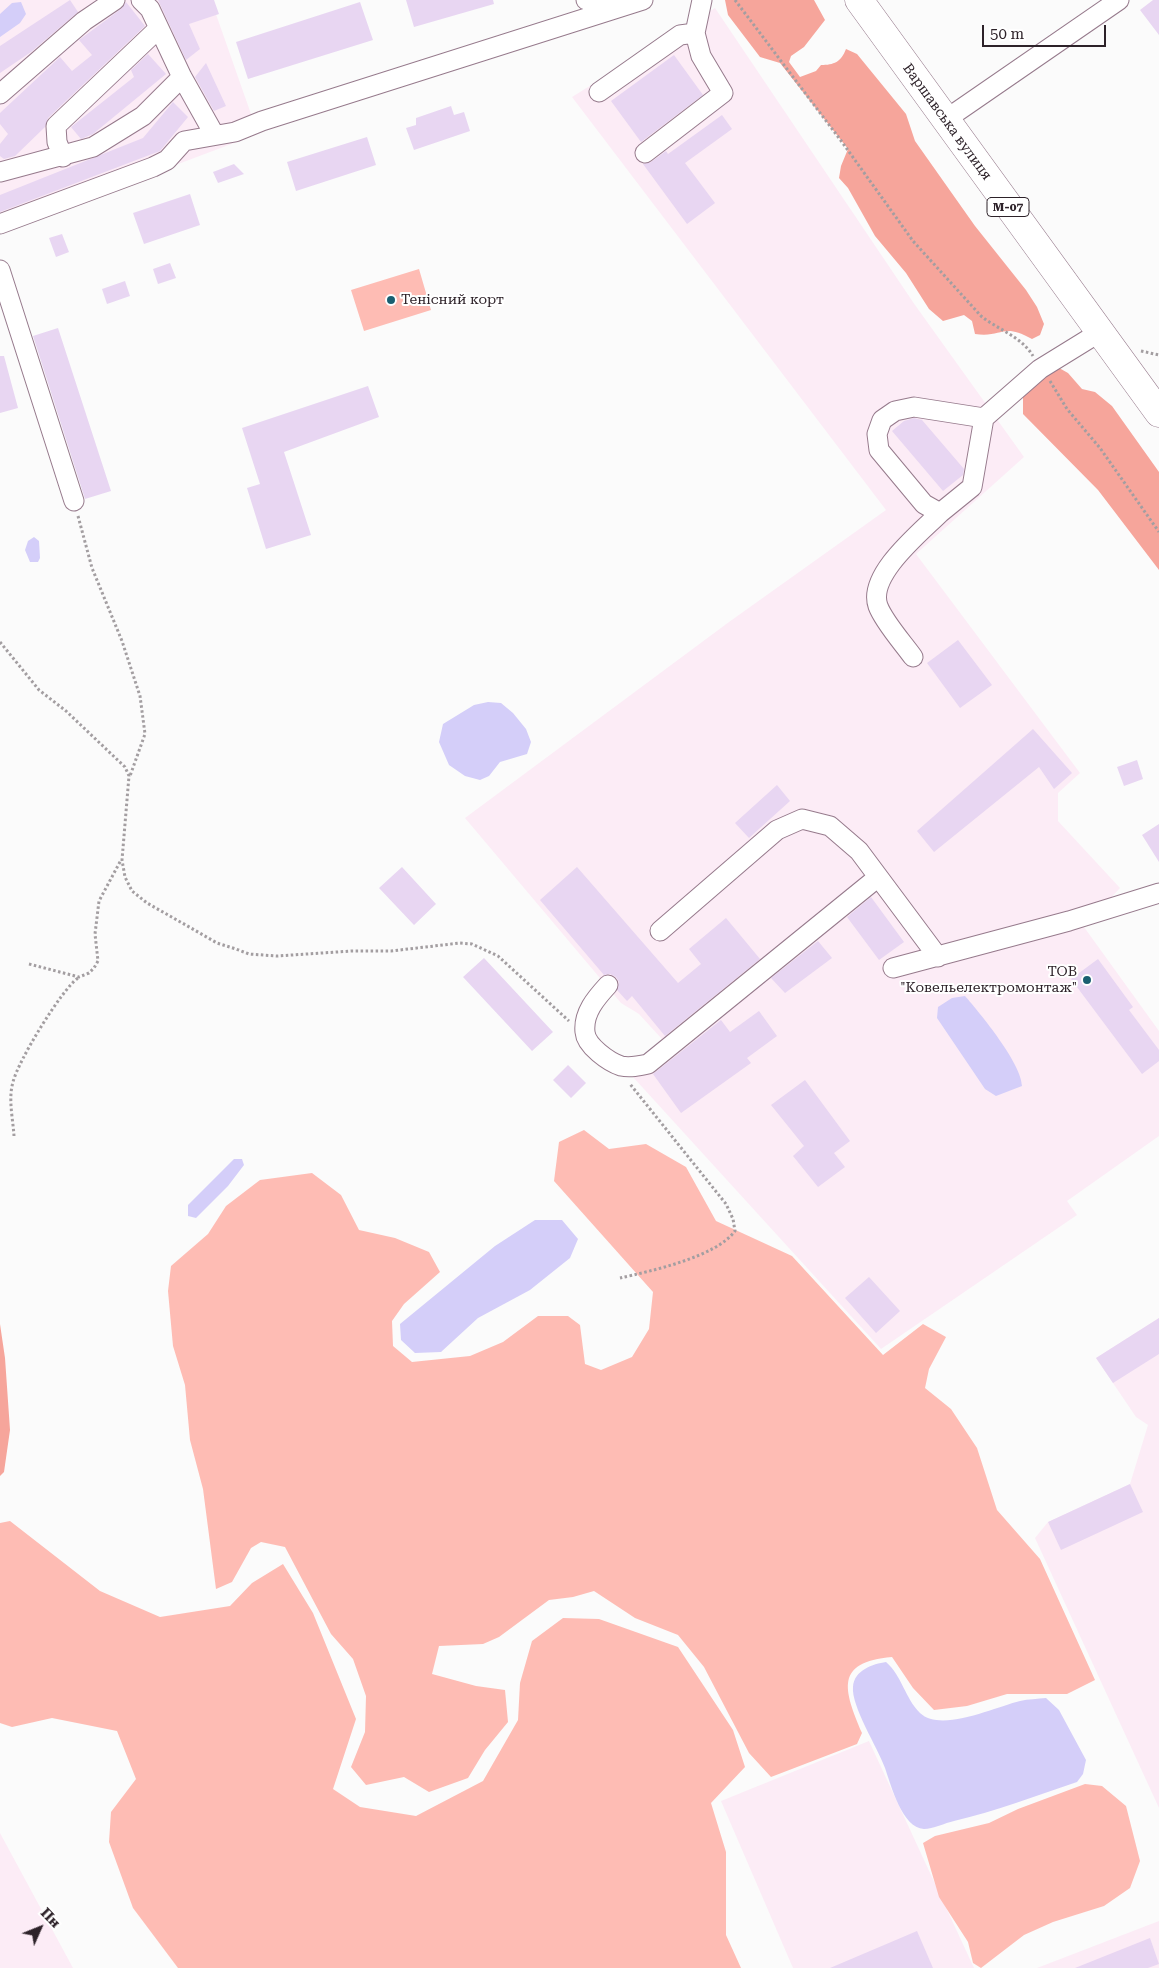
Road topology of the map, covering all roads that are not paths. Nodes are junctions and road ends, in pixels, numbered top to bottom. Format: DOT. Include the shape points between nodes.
graph roads {
  1 [pos="115,0"];
  2 [pos="141,0"];
  3 [pos="586,0"];
  4 [pos="702,0"];
  5 [pos="859,0"];
  6 [pos="1119,0"];
  7 [pos="635,3"];
  8 [pos="158,29"];
  9 [pos="695,33"];
  10 [pos="182,77"];
  11 [pos="599,92"];
  12 [pos="0,94"];
  13 [pos="945,120"];
  14 [pos="214,134"];
  15 [pos="644,153"];
  16 [pos="63,157"];
  17 [pos="0,172"];
  18 [pos="0,224"];
  19 [pos="0,270"];
  20 [pos="1100,332"];
  21 [pos="1159,413"];
  22 [pos="984,418"];
  23 [pos="74,501"];
  24 [pos="940,513"];
  25 [pos="913,658"];
  26 [pos="878,878"];
  27 [pos="1159,892"];
  28 [pos="660,931"];
  29 [pos="938,957"];
  30 [pos="894,968"];
  31 [pos="608,985"];
  1 -- 12 [label="lane" via="84,21"];
  2 -- 8 [label="lane" via="150,9"];
  3 -- 7 [label="lane"];
  4 -- 9 [label="lane"];
  5 -- 13 [label="highway, Варшавська вулиця / М-07"];
  6 -- 13 [label="lane"];
  7 -- 14 [label="lane" via="235,132"];
  8 -- 10 [label="lane"];
  8 -- 16 [label="lane" via="56,126 57,142"];
  9 -- 11 [label="lane" via="680,35"];
  9 -- 15 [label="lane" via="701,56 723,93"];
  10 -- 14 [label="lane"];
  10 -- 16 [label="lane" via="143,116 127,127 93,147"];
  13 -- 20 [label="highway, Варшавська вулиця / М-07"];
  14 -- 18 [label="lane" via="184,141 168,160 153,167"];
  16 -- 17 [label="lane"];
  19 -- 23 [label="lane"];
  20 -- 21 [label="highway, Варшавська вулиця / М-07"];
  20 -- 22 [label="lane" via="1040,369"];
  22 -- 24 [label="lane" via="972,487"];
  22 -- 24 [label="lane" via="914,407 895,411 882,420 877,434 879,450 924,504"];
  24 -- 25 [label="lane" via="902,550 878,584 878,605"];
  26 -- 28 [label="lane" via="859,851 830,826 802,820 778,830"];
  26 -- 29 [label="lane"];
  26 -- 31 [label="lane" via="648,1064 621,1066 606,1058 584,1034 594,1000"];
  27 -- 29 [label="lane"];
  29 -- 30 [label="lane"];
}
